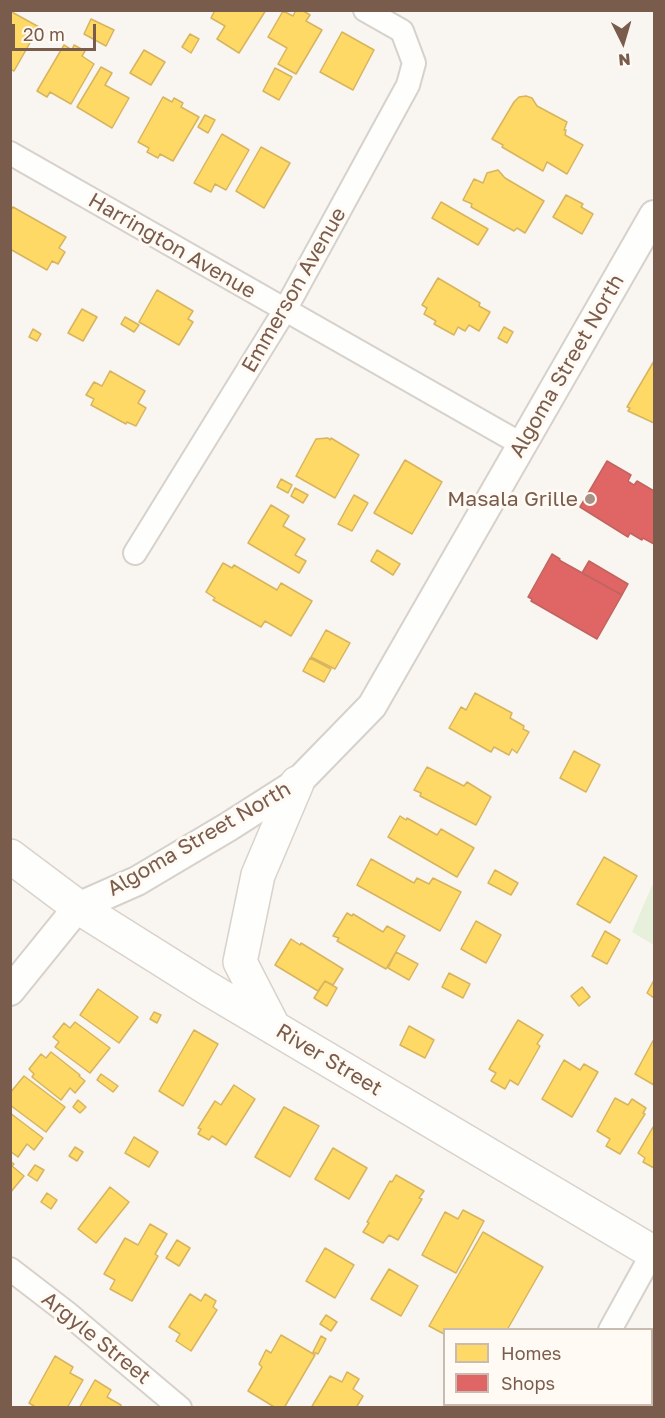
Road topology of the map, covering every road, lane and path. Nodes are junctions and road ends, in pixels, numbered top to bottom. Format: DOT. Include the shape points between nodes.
graph roads {
  1 [pos="365,10"];
  2 [pos="10,153"];
  3 [pos="654,215"];
  4 [pos="285,310"];
  5 [pos="521,444"];
  6 [pos="135,553"];
  7 [pos="297,783"];
  8 [pos="10,856"];
  9 [pos="78,907"];
  10 [pos="10,991"];
  11 [pos="274,1028"];
  12 [pos="654,1253"];
  13 [pos="10,1269"];
  14 [pos="611,1328"];
  15 [pos="179,1407"];
  1 -- 4 [label="street, Emmerson Avenue" via="402,31 414,63 408,85"];
  2 -- 4 [label="street, Harrington Avenue"];
  3 -- 5 [label="street, Algoma Street North"];
  4 -- 5 [label="street, Harrington Avenue"];
  4 -- 6 [label="street, Emmerson Avenue"];
  5 -- 7 [label="street, Algoma Street North" via="372,706"];
  7 -- 9 [label="street, Algoma Street North" via="137,881"];
  7 -- 11 [label="main road" via="258,875 240,962"];
  8 -- 9 [label="main road, River Street"];
  9 -- 10 [label="street, Algoma Street North"];
  9 -- 11 [label="main road, River Street"];
  11 -- 12 [label="main road, River Street"];
  12 -- 14 [label="street"];
  13 -- 15 [label="street, Argyle Street"];
}
